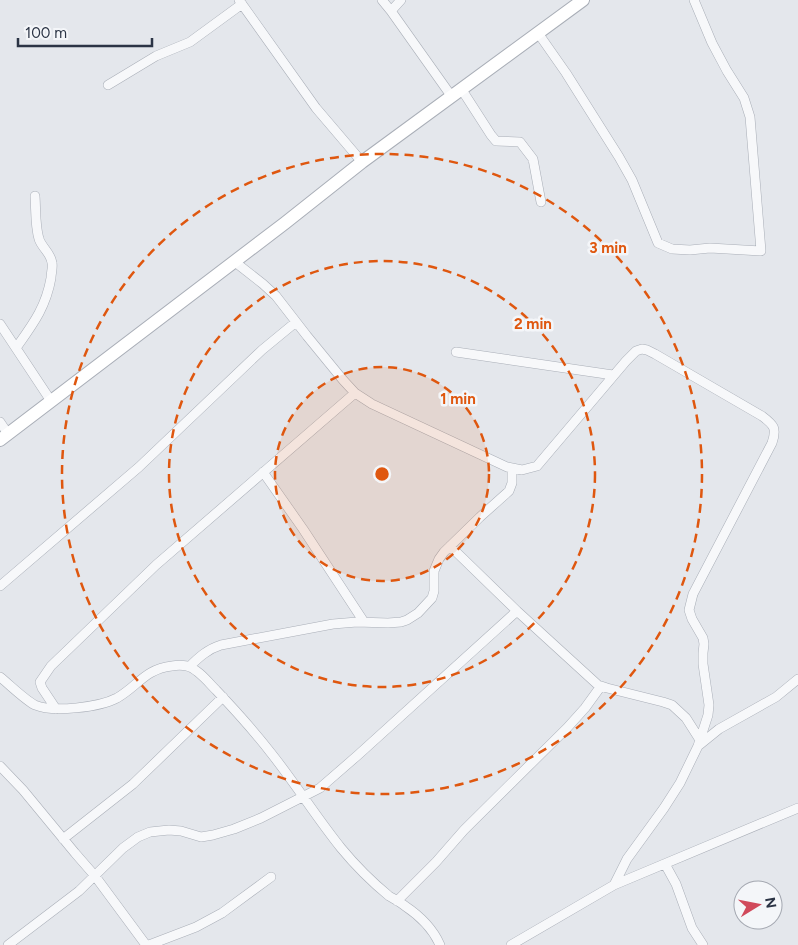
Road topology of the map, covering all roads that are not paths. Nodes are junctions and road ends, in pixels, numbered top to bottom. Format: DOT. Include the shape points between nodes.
graph roads {
  1 [pos="382,0"];
  2 [pos="401,0"];
  3 [pos="583,0"];
  4 [pos="694,0"];
  5 [pos="240,2"];
  6 [pos="391,11"];
  7 [pos="538,33"];
  8 [pos="108,85"];
  9 [pos="457,93"];
  10 [pos="362,162"];
  11 [pos="35,196"];
  12 [pos="540,202"];
  13 [pos="235,262"];
  14 [pos="296,322"];
  15 [pos="0,324"];
  16 [pos="16,348"];
  17 [pos="456,352"];
  18 [pos="613,375"];
  19 [pos="355,393"];
  20 [pos="51,401"];
  21 [pos="0,422"];
  22 [pos="4,437"];
  23 [pos="512,468"];
  24 [pos="263,472"];
  25 [pos="450,546"];
  26 [pos="0,586"];
  27 [pos="517,611"];
  28 [pos="364,622"];
  29 [pos="189,667"];
  30 [pos="0,677"];
  31 [pos="798,679"];
  32 [pos="601,686"];
  33 [pos="223,697"];
  34 [pos="56,709"];
  35 [pos="699,743"];
  36 [pos="0,766"];
  37 [pos="303,796"];
  38 [pos="798,808"];
  39 [pos="63,839"];
  40 [pos="665,864"];
  41 [pos="95,876"];
  42 [pos="271,877"];
  43 [pos="614,885"];
  44 [pos="397,901"];
  45 [pos="8,945"];
  46 [pos="147,945"];
  47 [pos="440,945"];
  48 [pos="511,945"];
  49 [pos="703,945"];
  1 -- 6 [label="street"];
  2 -- 6 [label="street"];
  3 -- 7 [label="street"];
  4 -- 7 [label="street" via="750,116 761,251 672,249 658,243 619,156"];
  5 -- 8 [label="street" via="190,42 156,56"];
  5 -- 10 [label="street" via="316,108"];
  6 -- 9 [label="street"];
  7 -- 9 [label="street"];
  9 -- 10 [label="street"];
  9 -- 12 [label="street" via="496,141 520,142 526,149 533,159"];
  10 -- 13 [label="street"];
  11 -- 16 [label="street" via="38,238 50,255 52,267 44,305"];
  13 -- 14 [label="street" via="276,296"];
  13 -- 20 [label="street"];
  14 -- 19 [label="street"];
  14 -- 26 [label="street" via="139,467"];
  15 -- 16 [label="street"];
  16 -- 20 [label="street"];
  17 -- 18 [label="street"];
  18 -- 23 [label="street" via="537,466 522,470"];
  18 -- 35 [label="street" via="636,351 647,350 762,416 775,432 772,444 693,594 689,610 703,638 703,664 710,705"];
  19 -- 23 [label="street" via="372,404"];
  19 -- 24 [label="street"];
  20 -- 22 [label="street"];
  21 -- 22 [label="street"];
  23 -- 25 [label="street" via="509,491"];
  24 -- 28 [label="street"];
  24 -- 34 [label="street" via="156,565 51,666 40,682"];
  25 -- 27 [label="street"];
  25 -- 28 [label="street" via="439,558 434,571 432,598 418,613 401,622"];
  27 -- 32 [label="street"];
  27 -- 37 [label="street" via="320,788"];
  28 -- 29 [label="street" via="333,624 221,645 207,651"];
  29 -- 33 [label="street"];
  29 -- 34 [label="street" via="157,670 116,698 101,704"];
  30 -- 34 [label="street" via="33,704 44,709"];
  31 -- 35 [label="street" via="776,697"];
  32 -- 35 [label="street" via="672,706 686,718"];
  32 -- 44 [label="street" via="568,728"];
  33 -- 37 [label="street" via="256,733"];
  33 -- 39 [label="street" via="133,784"];
  35 -- 43 [label="street" via="680,782 627,859"];
  36 -- 39 [label="street"];
  37 -- 41 [label="street" via="261,818 213,835 201,837 177,830 150,832 123,848"];
  37 -- 44 [label="street" via="341,848"];
  38 -- 40 [label="street"];
  39 -- 41 [label="street"];
  40 -- 43 [label="street"];
  40 -- 49 [label="street" via="692,928"];
  41 -- 45 [label="street"];
  41 -- 46 [label="street"];
  42 -- 46 [label="street" via="222,913 196,927"];
  43 -- 48 [label="street"];
  44 -- 47 [label="street" via="427,925"];
}
